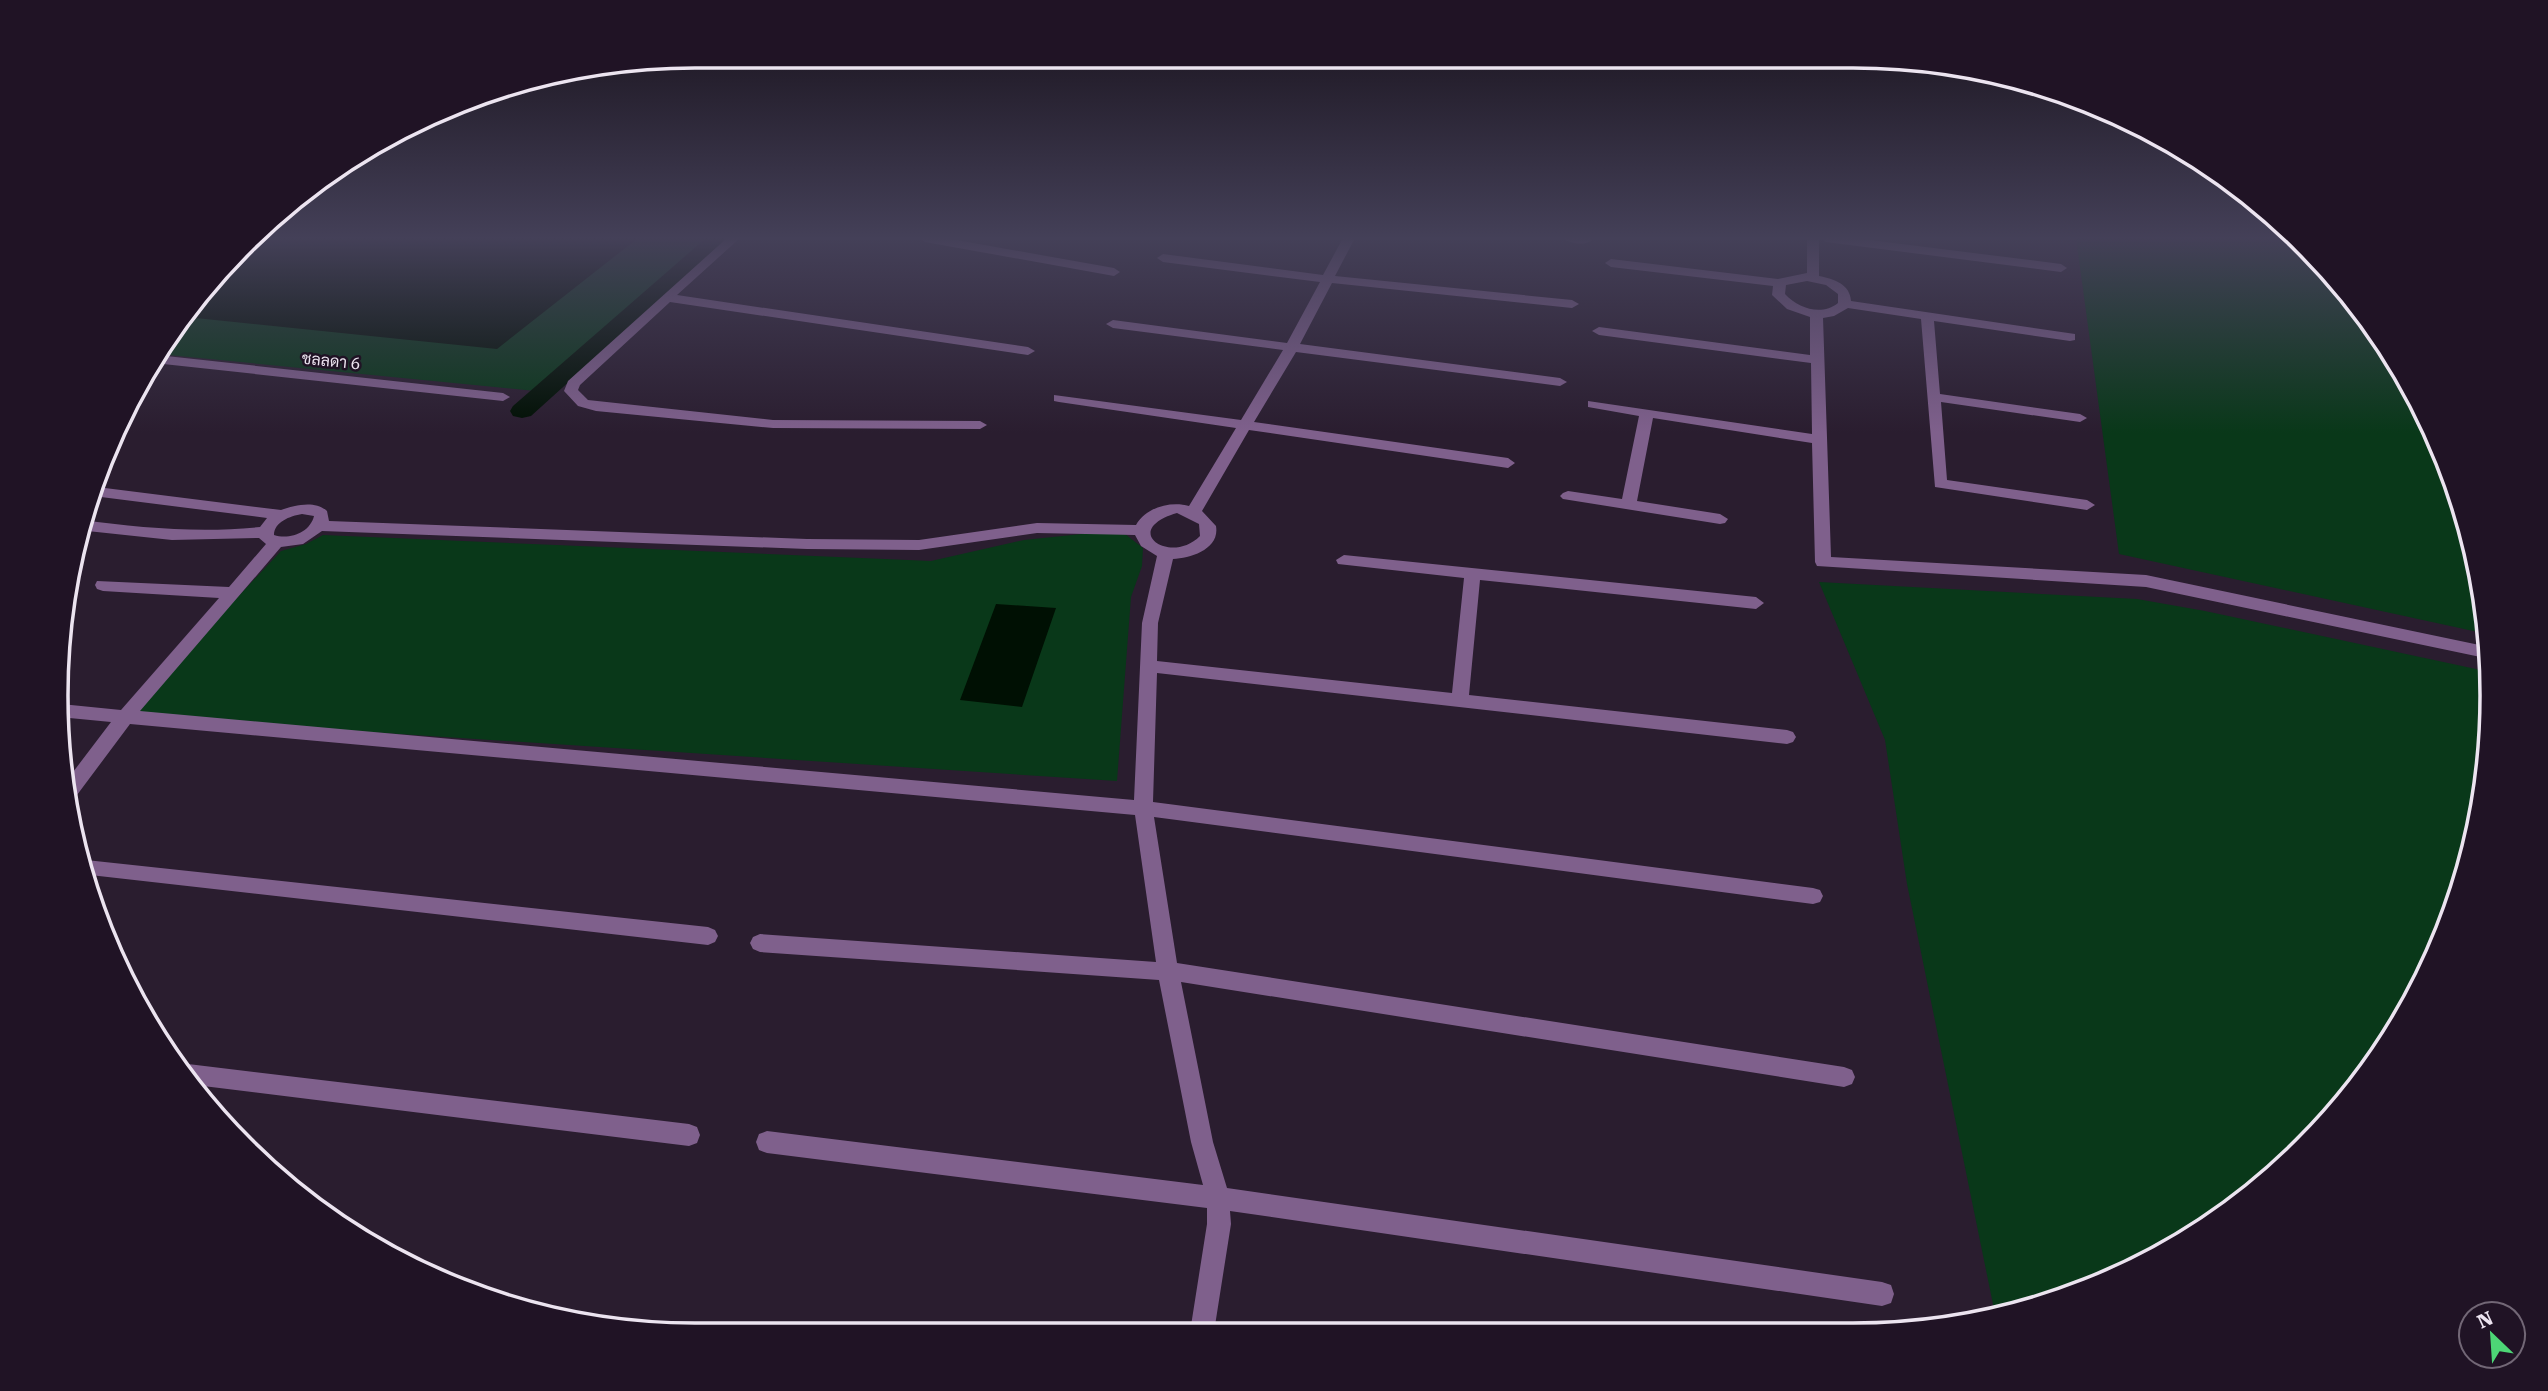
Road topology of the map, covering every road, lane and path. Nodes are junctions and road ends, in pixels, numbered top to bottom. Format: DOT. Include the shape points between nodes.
graph roads {
  1 [pos="663,303"];
  2 [pos="701,303"];
  3 [pos="1315,303"];
  4 [pos="1561,303"];
  5 [pos="1786,303"];
  6 [pos="1572,304"];
  7 [pos="1845,304"];
  8 [pos="1816,313"];
  9 [pos="1927,316"];
  10 [pos="1113,324"];
  11 [pos="1599,331"];
  12 [pos="2070,337"];
  13 [pos="1290,348"];
  14 [pos="1028,351"];
  15 [pos="166,360"];
  16 [pos="1818,360"];
  17 [pos="1560,382"];
  18 [pos="503,397"];
  19 [pos="1933,397"];
  20 [pos="1059,398"];
  21 [pos="1593,404"];
  22 [pos="1647,413"];
  23 [pos="2080,418"];
  24 [pos="980,425"];
  25 [pos="1245,425"];
  26 [pos="1820,440"];
  27 [pos="1508,463"];
  28 [pos="102,493"];
  29 [pos="1567,496"];
  30 [pos="1629,505"];
  31 [pos="2087,505"];
  32 [pos="1195,511"];
  33 [pos="282,515"];
  34 [pos="1720,519"];
  35 [pos="319,526"];
  36 [pos="92,527"];
  37 [pos="1140,530"];
  38 [pos="271,537"];
  39 [pos="1166,553"];
  40 [pos="1344,560"];
  41 [pos="1472,575"];
  42 [pos="103,585"];
  43 [pos="232,593"];
  44 [pos="1756,603"];
  45 [pos="2478,650"];
  46 [pos="1148,666"];
  47 [pos="1460,700"];
  48 [pos="69,712"];
  49 [pos="126,716"];
  50 [pos="1787,737"];
  51 [pos="75,782"];
  52 [pos="1143,808"];
  53 [pos="93,868"];
  54 [pos="1813,896"];
  55 [pos="709,936"];
  56 [pos="760,943"];
  57 [pos="1168,971"];
  58 [pos="197,1075"];
  59 [pos="1844,1077"];
  60 [pos="689,1135"];
  61 [pos="767,1142"];
  62 [pos="1218,1198"];
  63 [pos="1882,1294"];
  64 [pos="1203,1323"];
  1 -- 24 [label="street" via="573,384 575,397 610,409 774,424"];
  2 -- 14 [label="street"];
  3 -- 13 [label="street"];
  4 -- 6 [label="street"];
  5 -- 8 [label="street"];
  7 -- 8 [label="street" via="1833,312"];
  7 -- 9 [label="street"];
  8 -- 16 [label="street"];
  9 -- 12 [label="street"];
  9 -- 19 [label="street"];
  10 -- 13 [label="street"];
  11 -- 16 [label="street"];
  13 -- 17 [label="street"];
  13 -- 25 [label="street"];
  15 -- 18 [label="street, ชลลดา 6"];
  16 -- 26 [label="street"];
  19 -- 23 [label="street"];
  19 -- 31 [label="street" via="1940,484"];
  20 -- 25 [label="street"];
  21 -- 22 [label="street"];
  22 -- 26 [label="street"];
  22 -- 30 [label="street"];
  25 -- 27 [label="street"];
  25 -- 32 [label="street"];
  26 -- 45 [label="street" via="1823,562 2146,581"];
  28 -- 33 [label="street"];
  29 -- 30 [label="street"];
  30 -- 34 [label="street"];
  32 -- 37 [label="street" via="1160,511 1146,519"];
  32 -- 39 [label="street" via="1209,527 1208,537 1187,551"];
  33 -- 35 [label="street" via="302,509 318,511 323,520"];
  33 -- 38 [label="street" via="272,522"];
  35 -- 37 [label="street" via="807,544 919,544 1037,528"];
  35 -- 38 [label="street" via="300,539"];
  36 -- 38 [label="street"];
  37 -- 39 [label="street" via="1149,547"];
  38 -- 43 [label="street"];
  39 -- 46 [label="street" via="1150,624"];
  40 -- 41 [label="street"];
  41 -- 44 [label="street"];
  41 -- 47 [label="street"];
  42 -- 43 [label="street"];
  43 -- 49 [label="street"];
  46 -- 47 [label="street"];
  46 -- 52 [label="street"];
  47 -- 50 [label="street"];
  48 -- 49 [label="street"];
  49 -- 51 [label="street"];
  49 -- 52 [label="street"];
  52 -- 54 [label="street"];
  52 -- 57 [label="street"];
  53 -- 55 [label="street"];
  56 -- 57 [label="street"];
  57 -- 59 [label="street"];
  57 -- 62 [label="street" via="1202,1142"];
  58 -- 60 [label="street"];
  61 -- 62 [label="street"];
  62 -- 63 [label="street"];
  62 -- 64 [label="street" via="1219,1224"];
}
